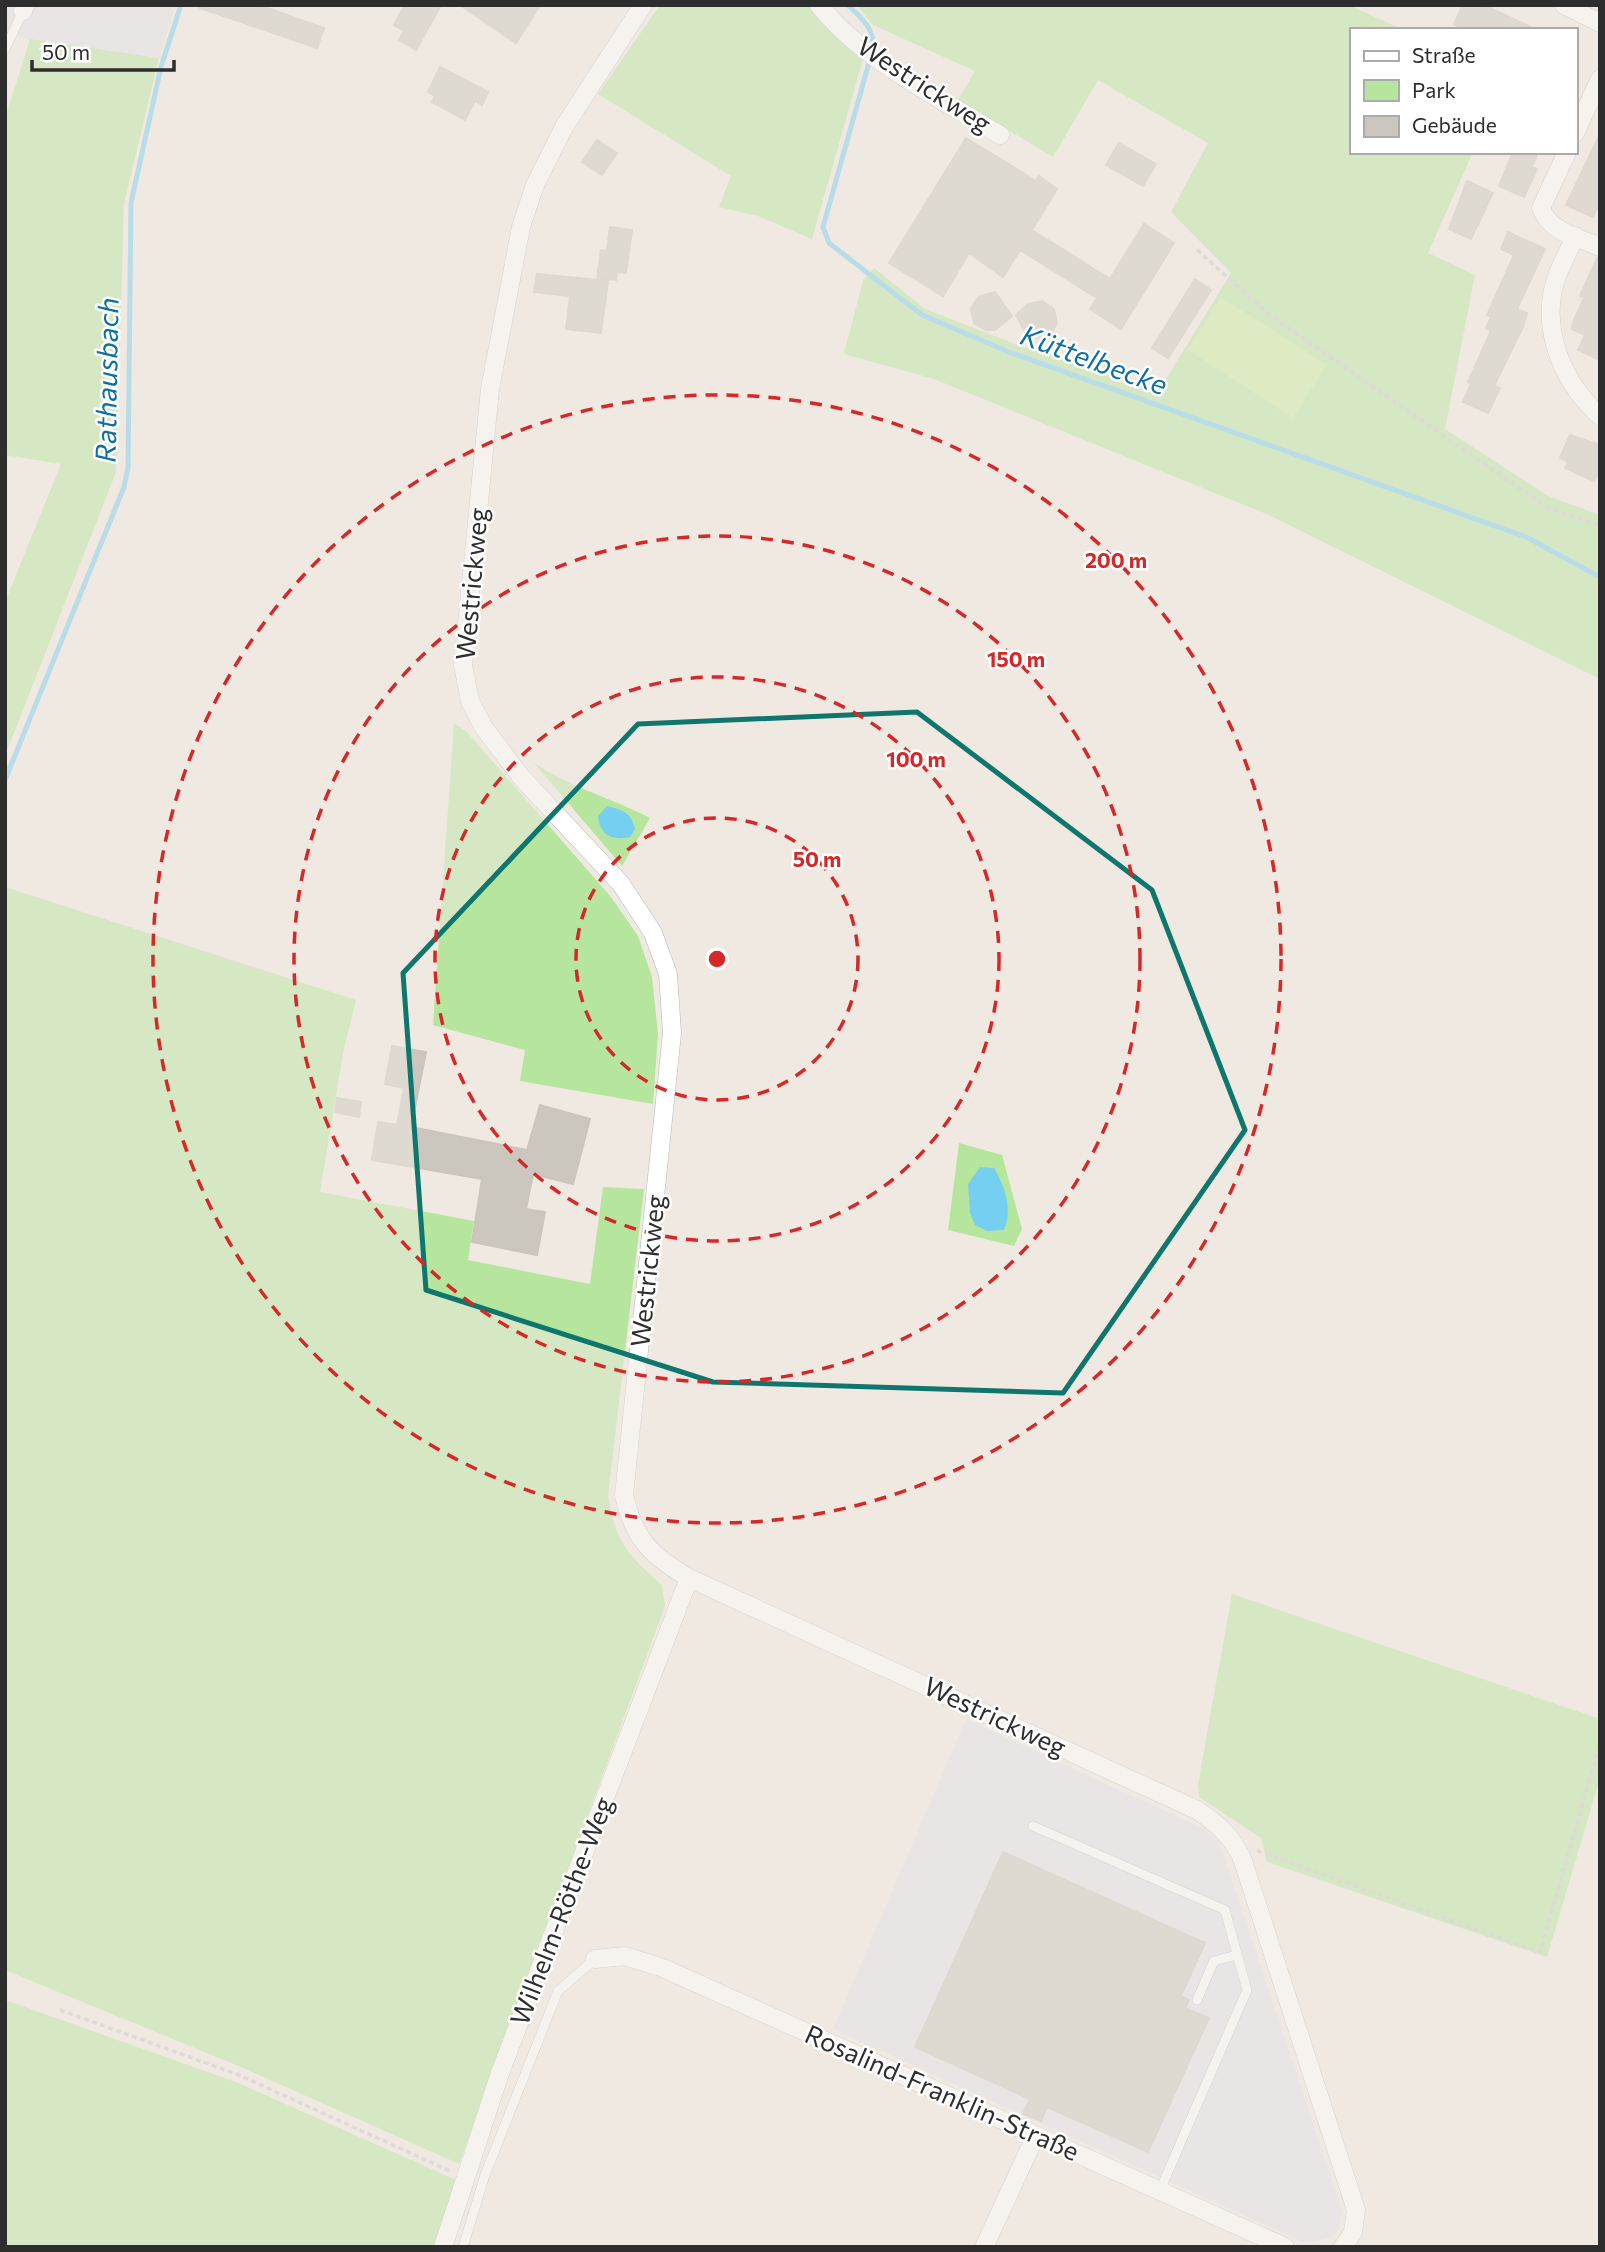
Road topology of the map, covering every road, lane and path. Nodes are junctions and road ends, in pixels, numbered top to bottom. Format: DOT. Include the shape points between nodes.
graph roads {
  1 [pos="643,5"];
  2 [pos="819,5"];
  3 [pos="1564,5"];
  4 [pos="24,8"];
  5 [pos="1600,23"];
  6 [pos="5,49"];
  7 [pos="1600,79"];
  8 [pos="1577,129"];
  9 [pos="999,135"];
  10 [pos="1565,154"];
  11 [pos="1575,236"];
  12 [pos="1600,247"];
  13 [pos="1197,250"];
  14 [pos="1600,415"];
  15 [pos="1600,526"];
  16 [pos="689,1578"];
  17 [pos="1600,1743"];
  18 [pos="1033,1826"];
  19 [pos="1238,1850"];
  20 [pos="1237,1955"];
  21 [pos="596,1959"];
  22 [pos="1197,2000"];
  23 [pos="60,2010"];
  24 [pos="1036,2135"];
  25 [pos="465,2177"];
  26 [pos="1160,2190"];
  27 [pos="443,2247"];
  28 [pos="463,2247"];
  29 [pos="985,2247"];
  30 [pos="1285,2247"];
  31 [pos="1343,2247"];
  1 -- 16 [label="street, Westrickweg" via="564,127 535,185 521,227 490,389 463,665 470,701 484,728 522,778 621,884 653,933 668,974 672,1033 667,1100 624,1495 630,1522 646,1547"];
  2 -- 9 [label="street, Westrickweg" via="870,52"];
  3 -- 5 [label="street"];
  4 -- 6 [label="lane"];
  7 -- 8 [label="street"];
  10 -- 11 [label="street" via="1541,208 1549,225"];
  11 -- 12 [label="street"];
  11 -- 14 [label="street" via="1555,282 1551,320 1570,384"];
  13 -- 15 [label="path" via="1270,316 1545,506"];
  16 -- 19 [label="street, Westrickweg" via="1197,1810 1219,1825"];
  16 -- 25 [label="street, Wilhelm-Röthe-Weg" via="505,2060"];
  17 -- 19 [label="path" via="1540,1952 1249,1848"];
  18 -- 20 [label="lane" via="1225,1910"];
  19 -- 31 [label="street, Westrickweg" via="1356,2210 1353,2232"];
  20 -- 22 [label="lane" via="1214,1961"];
  20 -- 26 [label="lane" via="1247,1990"];
  21 -- 24 [label="street, Rosalind-Franklin-Straße" via="625,1956 663,1968"];
  21 -- 28 [label="lane" via="558,1991 485,2175"];
  23 -- 25 [label="path" via="239,2075"];
  24 -- 26 [label="street, Rosalind-Franklin-Straße"];
  24 -- 29 [label="street"];
  25 -- 27 [label="street, Wilhelm-Röthe-Weg"];
  26 -- 30 [label="street, Rosalind-Franklin-Straße"];
}
